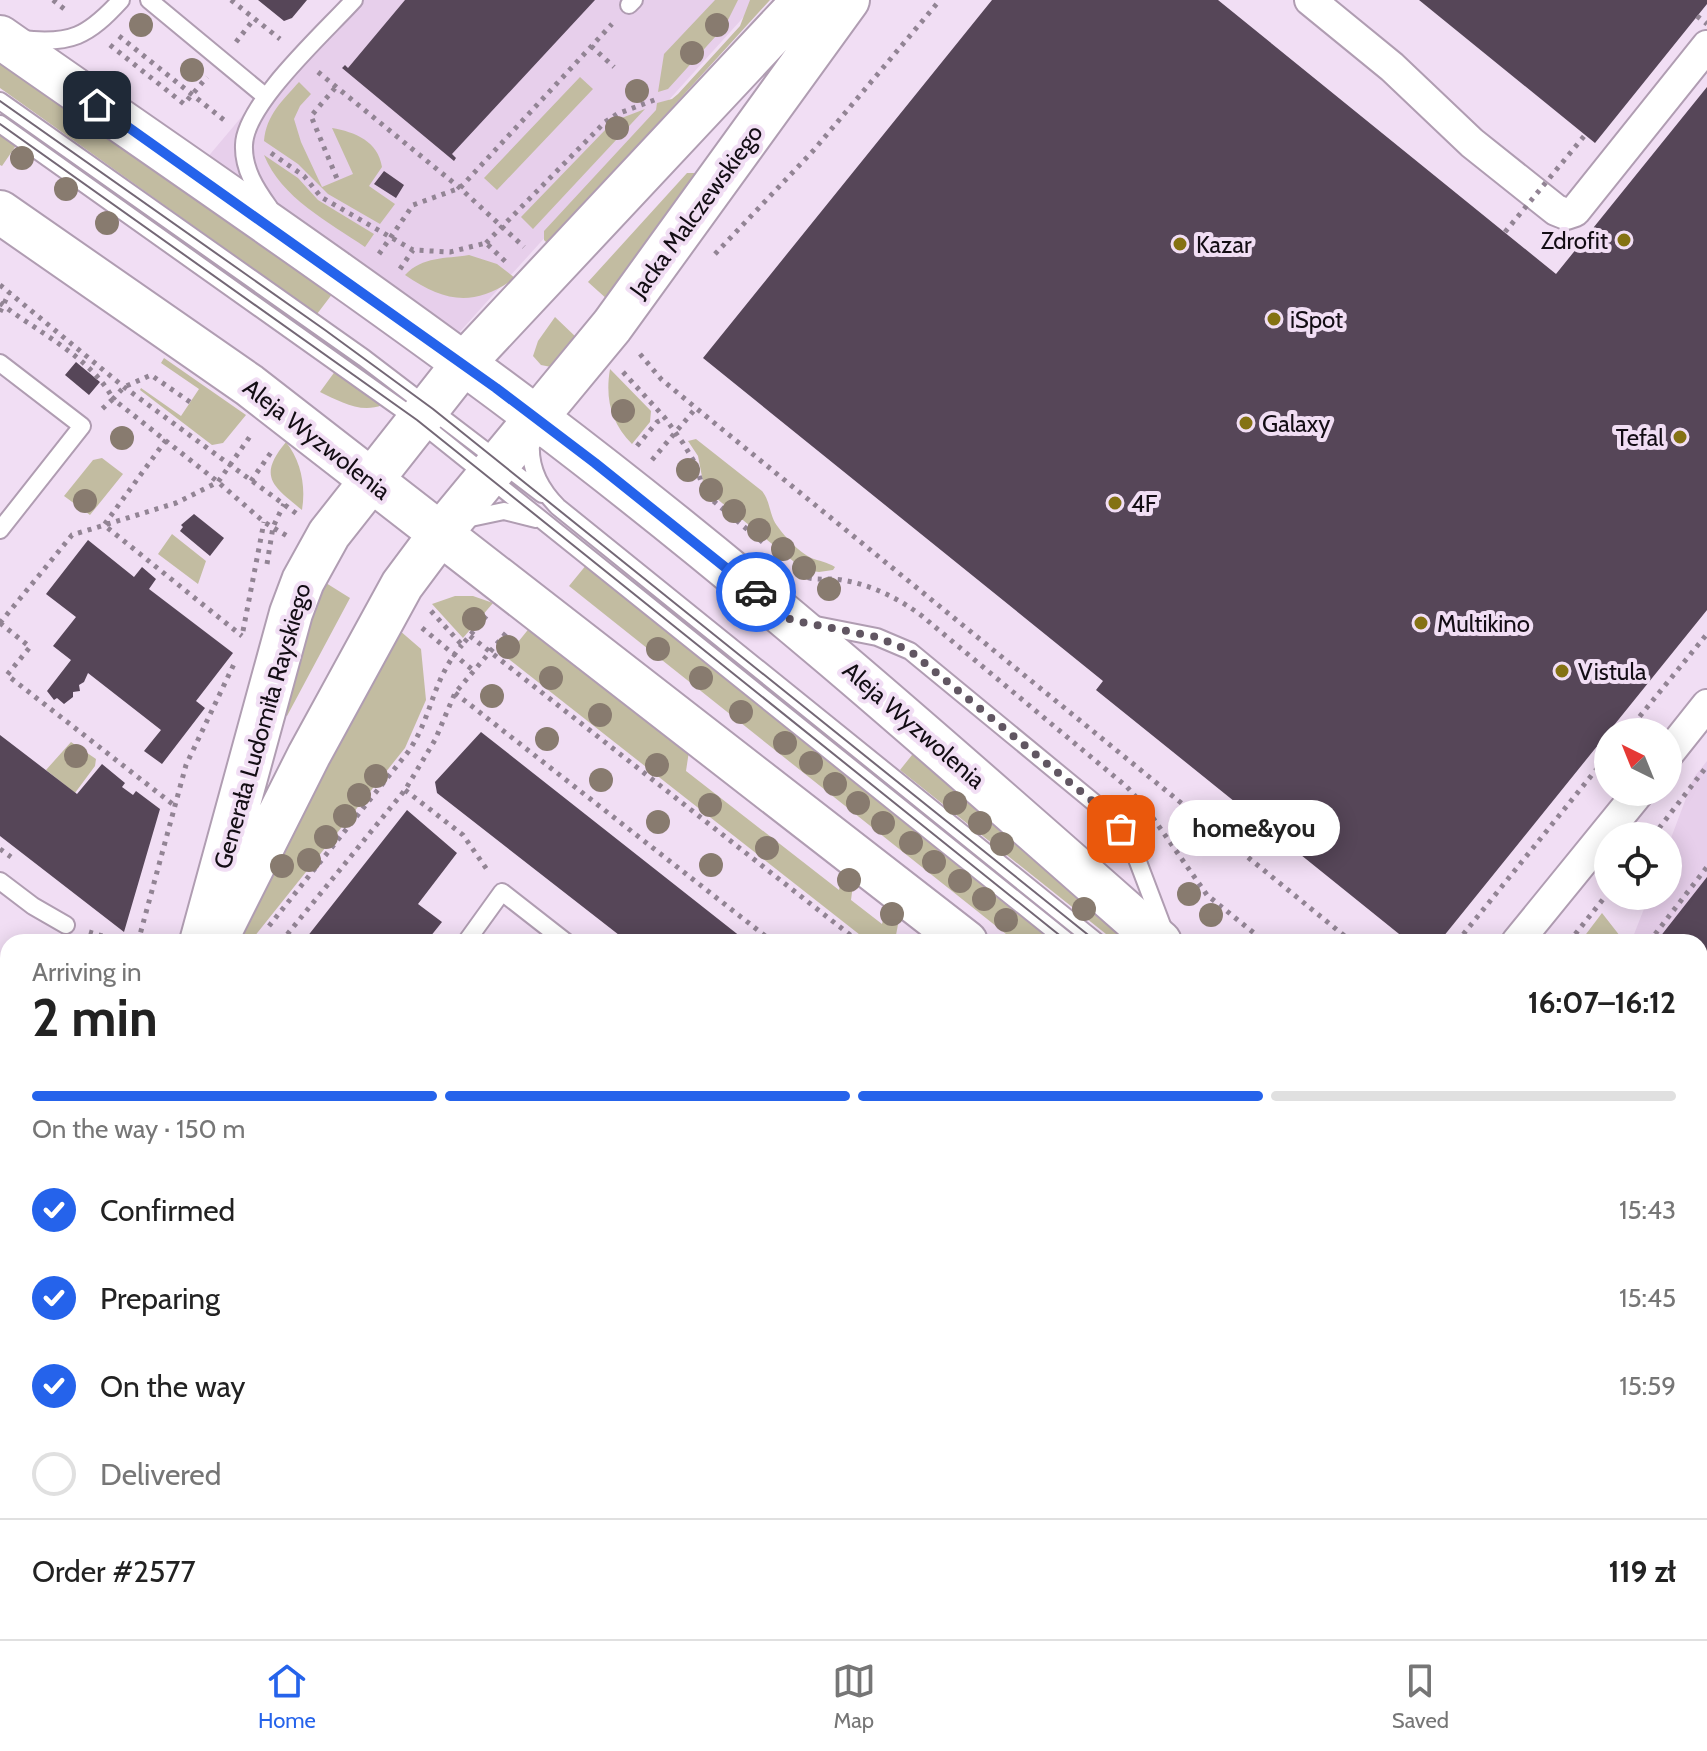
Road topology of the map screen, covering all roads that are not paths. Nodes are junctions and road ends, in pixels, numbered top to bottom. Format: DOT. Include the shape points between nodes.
graph roads {
  1 [pos="121,0"];
  2 [pos="149,0"];
  3 [pos="354,0"];
  4 [pos="804,0"];
  5 [pos="848,0"];
  6 [pos="1310,0"];
  7 [pos="0,36"];
  8 [pos="1707,46"];
  9 [pos="266,97"];
  10 [pos="0,101"];
  11 [pos="0,124"];
  12 [pos="0,212"];
  13 [pos="316,258"];
  14 [pos="0,363"];
  15 [pos="463,364"];
  16 [pos="423,413"];
  17 [pos="538,418"];
  18 [pos="495,469"];
  19 [pos="370,480"];
  20 [pos="574,520"];
  21 [pos="0,530"];
  22 [pos="440,534"];
  23 [pos="562,534"];
  24 [pos="791,620"];
  25 [pos="1707,705"];
  26 [pos="1682,736"];
  27 [pos="1628,806"];
  28 [pos="0,881"];
  29 [pos="66,925"];
  30 [pos="203,934"];
  31 [pos="220,934"];
  32 [pos="472,934"];
  33 [pos="556,934"];
  34 [pos="956,934"];
  35 [pos="1058,934"];
  36 [pos="1087,934"];
  37 [pos="1151,934"];
  38 [pos="1165,934"];
  39 [pos="1526,934"];
  1 -- 7 [label="lane" via="96,25 74,37 44,41"];
  2 -- 9 [label="lane"];
  3 -- 9 [label="lane"];
  4 -- 15 [label="street"];
  5 -- 17 [label="street, Jacka Malczewskiego" via="638,291"];
  6 -- 8 [label="street" via="1392,67 1472,143 1566,214 1575,211"];
  7 -- 13 [label="street, Aleja Wyzwolenia"];
  9 -- 13 [label="lane" via="245,135 245,162 280,221"];
  10 -- 16 [label="lane" via="311,320"];
  11 -- 16 [label="lane"];
  12 -- 19 [label="street, Aleja Wyzwolenia" via="249,385"];
  13 -- 15 [label="street, Aleja Wyzwolenia"];
  14 -- 21 [label="lane" via="82,426"];
  15 -- 16 [label="street, Aleja Wyzwolenia"];
  15 -- 17 [label="street, Aleja Wyzwolenia"];
  16 -- 18 [label="lane"];
  16 -- 19 [label="street, Aleja Wyzwolenia"];
  17 -- 18 [label="street"];
  17 -- 20 [label="lane" via="531,440 533,467 547,495"];
  17 -- 24 [label="street, Aleja Wyzwolenia"];
  18 -- 20 [label="lane"];
  18 -- 22 [label="street"];
  18 -- 23 [label="lane"];
  19 -- 22 [label="street, Aleja Wyzwolenia"];
  19 -- 30 [label="street, Generała Ludomiła Rayskiego" via="329,534 297,597"];
  20 -- 36 [label="lane"];
  22 -- 23 [label="lane" via="465,519 504,511 534,518"];
  22 -- 31 [label="street, Generała Ludomiła Rayskiego" via="385,614"];
  22 -- 34 [label="street, Aleja Wyzwolenia"];
  23 -- 35 [label="lane"];
  24 -- 37 [label="street, Aleja Wyzwolenia"];
  24 -- 38 [label="lane" via="877,637 910,651 1108,814 1132,846"];
  25 -- 26 [label="street"];
  27 -- 39 [label="street"];
  28 -- 29 [label="lane"];
  32 -- 33 [label="lane" via="502,892"];
}
